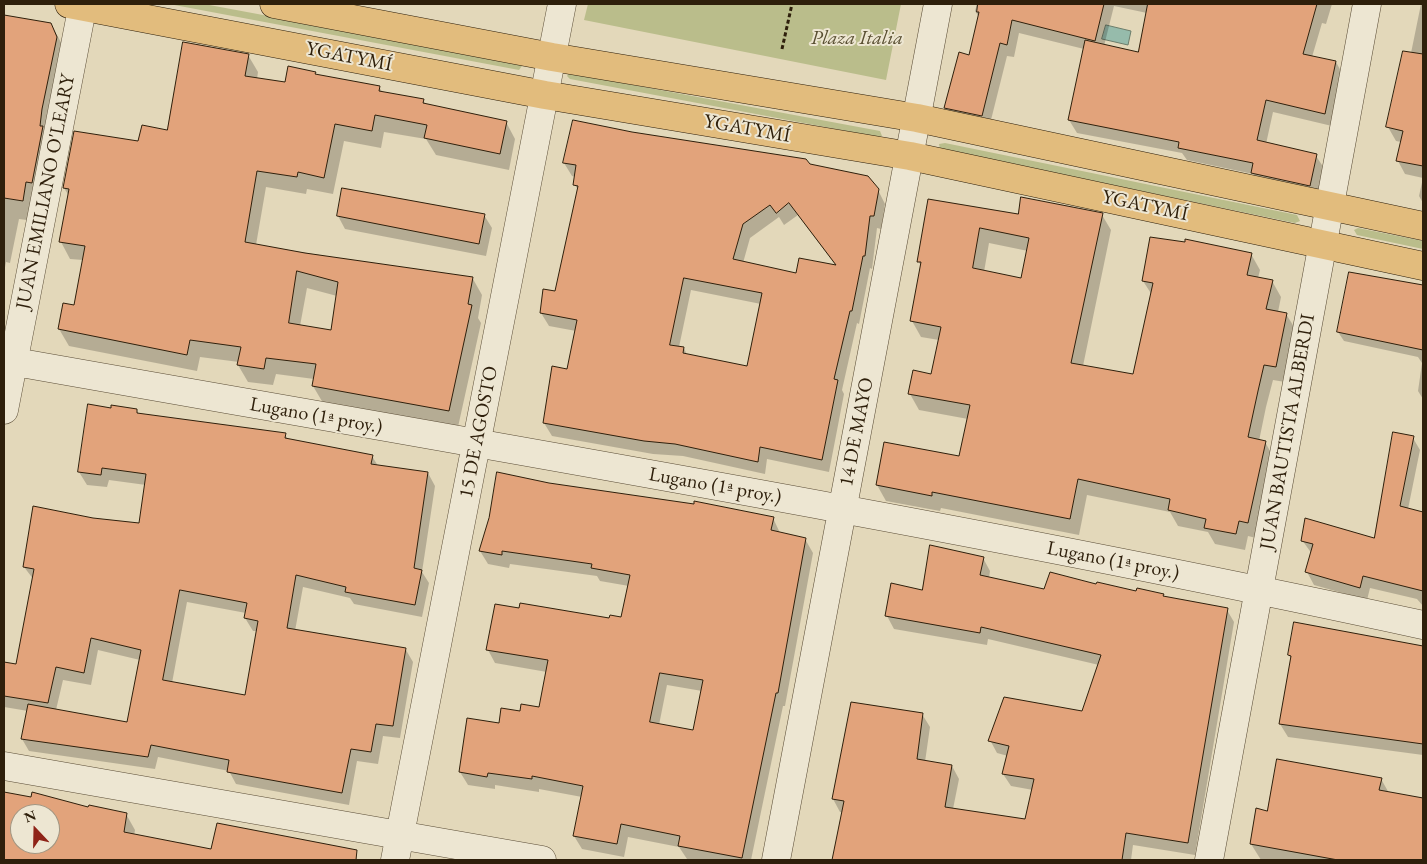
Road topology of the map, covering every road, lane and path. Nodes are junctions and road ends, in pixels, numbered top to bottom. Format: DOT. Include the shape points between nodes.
graph roads {
  1 [pos="274,4"];
  2 [pos="562,4"];
  3 [pos="792,4"];
  4 [pos="938,4"];
  5 [pos="1367,4"];
  6 [pos="78,5"];
  7 [pos="782,49"];
  8 [pos="552,57"];
  9 [pos="545,95"];
  10 [pos="917,118"];
  11 [pos="910,156"];
  12 [pos="1328,205"];
  13 [pos="1423,226"];
  14 [pos="1321,244"];
  15 [pos="1423,266"];
  16 [pos="8,361"];
  17 [pos="4,410"];
  18 [pos="476,444"];
  19 [pos="842,509"];
  20 [pos="1260,590"];
  21 [pos="1423,625"];
  22 [pos="4,766"];
  23 [pos="397,848"];
  24 [pos="542,860"];
  25 [pos="776,860"];
  26 [pos="1209,860"];
  1 -- 8 [label="main road, YGATYMÍ"];
  2 -- 8 [label="street, 15 DE AGOSTO"];
  3 -- 7 [label="path"];
  4 -- 10 [label="street, 14 DE MAYO"];
  5 -- 12 [label="street, JUAN BAUTISTA ALBERDI"];
  6 -- 9 [label="main road, YGATYMÍ"];
  6 -- 16 [label="street, JUAN EMILIANO O'LEARY"];
  8 -- 9 [label="street, 15 DE AGOSTO"];
  8 -- 10 [label="main road, YGATYMÍ"];
  9 -- 11 [label="main road, YGATYMÍ"];
  9 -- 18 [label="street, 15 DE AGOSTO"];
  10 -- 11 [label="street, 14 DE MAYO"];
  10 -- 12 [label="main road, YGATYMÍ"];
  11 -- 14 [label="main road, YGATYMÍ"];
  11 -- 19 [label="street, 14 DE MAYO"];
  12 -- 13 [label="main road, YGATYMÍ"];
  12 -- 14 [label="street, JUAN BAUTISTA ALBERDI"];
  14 -- 15 [label="main road, YGATYMÍ"];
  14 -- 20 [label="street, JUAN BAUTISTA ALBERDI"];
  16 -- 17 [label="street, JUAN EMILIANO O'LEARY"];
  16 -- 18 [label="street, Lugano (1ª proy.)"];
  18 -- 19 [label="street, Lugano (1ª proy.)"];
  18 -- 23 [label="street, 15 DE AGOSTO"];
  19 -- 20 [label="street, Lugano (1ª proy.)"];
  19 -- 25 [label="street, 14 DE MAYO"];
  20 -- 21 [label="street, Lugano (1ª proy.)"];
  20 -- 26 [label="street, JUAN BAUTISTA ALBERDI"];
  22 -- 23 [label="street"];
  23 -- 24 [label="street"];
}
